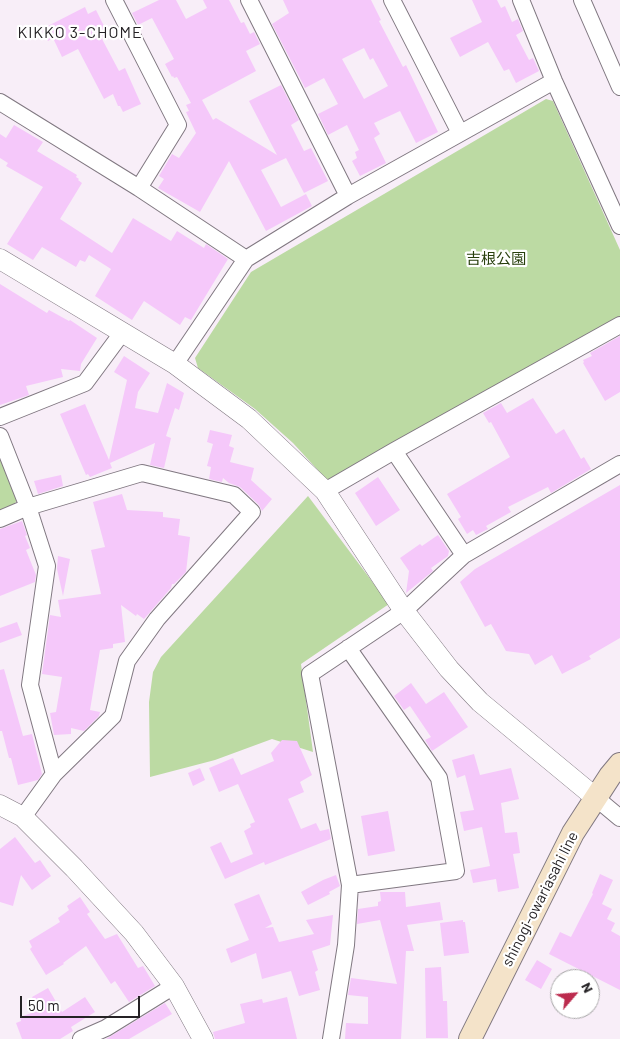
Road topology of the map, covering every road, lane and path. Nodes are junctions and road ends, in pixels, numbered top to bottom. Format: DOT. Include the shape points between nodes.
graph roads {
  1 [pos="114,0"];
  2 [pos="249,0"];
  3 [pos="392,0"];
  4 [pos="521,0"];
  5 [pos="582,0"];
  6 [pos="554,81"];
  7 [pos="620,87"];
  8 [pos="0,102"];
  9 [pos="460,133"];
  10 [pos="139,188"];
  11 [pos="348,196"];
  12 [pos="620,226"];
  13 [pos="246,259"];
  14 [pos="0,260"];
  15 [pos="620,325"];
  16 [pos="122,333"];
  17 [pos="175,364"];
  18 [pos="0,417"];
  19 [pos="0,436"];
  20 [pos="394,451"];
  21 [pos="620,464"];
  22 [pos="325,492"];
  23 [pos="28,507"];
  24 [pos="0,519"];
  25 [pos="464,555"];
  26 [pos="404,611"];
  27 [pos="348,648"];
  28 [pos="620,764"];
  29 [pos="54,774"];
  30 [pos="596,798"];
  31 [pos="0,805"];
  32 [pos="23,817"];
  33 [pos="620,818"];
  34 [pos="350,885"];
  35 [pos="174,986"];
  36 [pos="81,1039"];
  37 [pos="203,1039"];
  38 [pos="331,1039"];
  39 [pos="470,1039"];
  1 -- 10 [label="street" via="178,125"];
  2 -- 11 [label="street"];
  3 -- 9 [label="street"];
  4 -- 6 [label="street"];
  5 -- 7 [label="street"];
  6 -- 9 [label="street"];
  6 -- 12 [label="street"];
  8 -- 10 [label="street"];
  9 -- 11 [label="street"];
  10 -- 13 [label="street"];
  11 -- 13 [label="street"];
  13 -- 17 [label="street"];
  14 -- 16 [label="street"];
  15 -- 20 [label="street"];
  16 -- 17 [label="street"];
  16 -- 18 [label="street" via="85,383"];
  17 -- 22 [label="street" via="249,419"];
  19 -- 23 [label="street"];
  20 -- 22 [label="street"];
  20 -- 25 [label="street"];
  21 -- 25 [label="street"];
  22 -- 26 [label="street"];
  23 -- 24 [label="street"];
  23 -- 29 [label="street" via="46,566 30,685"];
  23 -- 29 [label="street" via="142,473 234,496 252,512 158,618 127,661 113,716"];
  25 -- 26 [label="street"];
  26 -- 27 [label="street"];
  26 -- 30 [label="street" via="449,669 480,702"];
  27 -- 34 [label="street" via="310,674"];
  27 -- 34 [label="street" via="439,778 456,871"];
  28 -- 30 [label="main road, shinogi-owariasahi line"];
  29 -- 32 [label="street"];
  30 -- 33 [label="street"];
  30 -- 39 [label="main road, shinogi-owariasahi line" via="572,833"];
  31 -- 32 [label="street"];
  32 -- 35 [label="street" via="134,933"];
  34 -- 38 [label="street" via="346,945"];
  35 -- 36 [label="street" via="106,1028"];
  35 -- 37 [label="street"];
}
